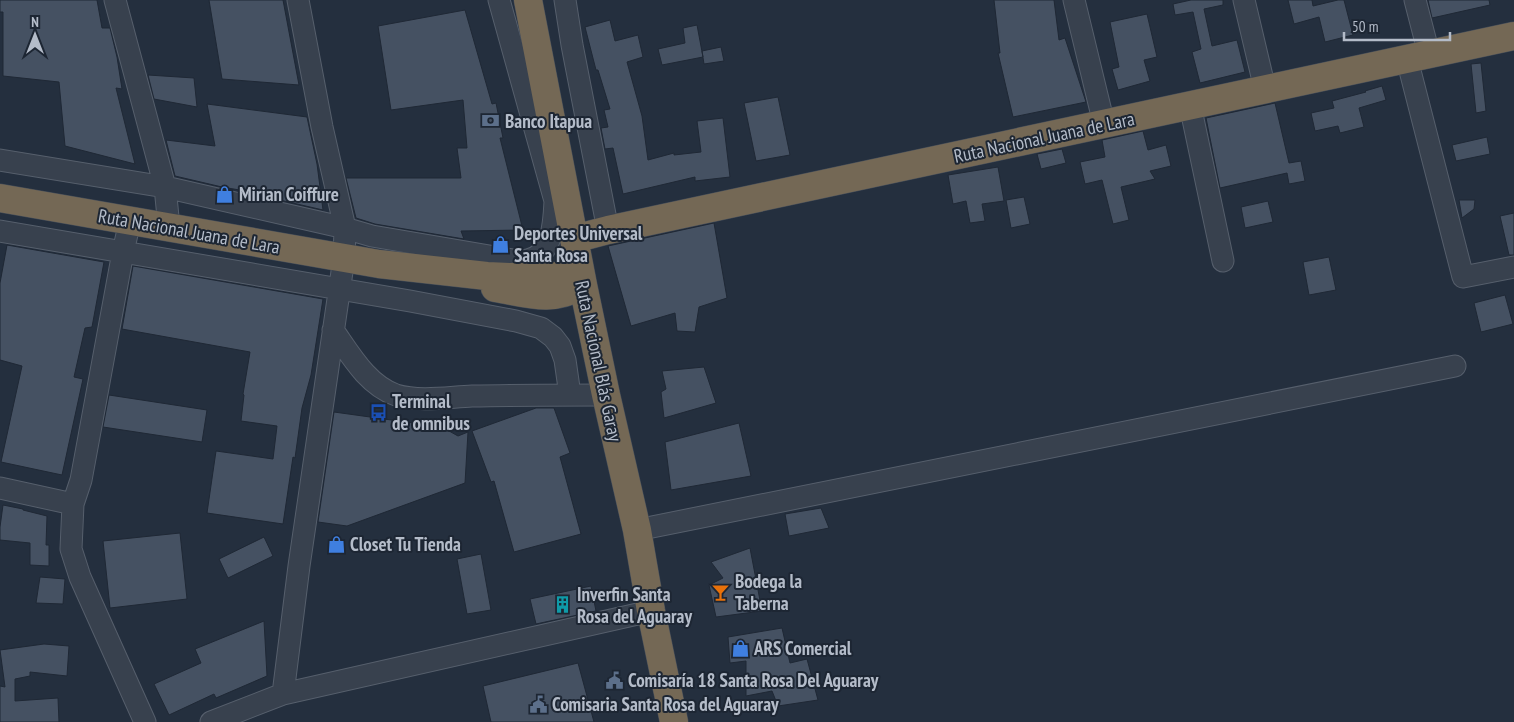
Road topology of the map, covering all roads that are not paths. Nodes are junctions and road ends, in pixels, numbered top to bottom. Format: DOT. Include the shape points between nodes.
graph roads {
  1 [pos="115,0"];
  2 [pos="298,0"];
  3 [pos="499,0"];
  4 [pos="528,0"];
  5 [pos="565,0"];
  6 [pos="1074,0"];
  7 [pos="1244,0"];
  8 [pos="1415,0"];
  9 [pos="1514,36"];
  10 [pos="1418,56"];
  11 [pos="1265,89"];
  12 [pos="1190,105"];
  13 [pos="1104,124"];
  14 [pos="0,160"];
  15 [pos="165,186"];
  16 [pos="0,198"];
  17 [pos="566,202"];
  18 [pos="130,221"];
  19 [pos="169,227"];
  20 [pos="345,228"];
  21 [pos="608,230"];
  22 [pos="0,231"];
  23 [pos="574,239"];
  24 [pos="123,252"];
  25 [pos="344,258"];
  26 [pos="1223,261"];
  27 [pos="1514,267"];
  28 [pos="531,285"];
  29 [pos="583,285"];
  30 [pos="339,290"];
  31 [pos="333,330"];
  32 [pos="595,343"];
  33 [pos="1456,366"];
  34 [pos="570,395"];
  35 [pos="606,395"];
  36 [pos="0,488"];
  37 [pos="72,504"];
  38 [pos="637,530"];
  39 [pos="651,611"];
  40 [pos="283,694"];
  41 [pos="145,722"];
  42 [pos="211,722"];
  43 [pos="674,722"];
  1 -- 15 [label="street"];
  2 -- 20 [label="street"];
  3 -- 20 [label="street" via="555,201 554,223 539,256 527,260 507,259 372,236"];
  4 -- 17 [label="highway, Ruta Nacional Blás Garay"];
  5 -- 21 [label="street"];
  6 -- 13 [label="street"];
  7 -- 11 [label="street"];
  8 -- 10 [label="street"];
  9 -- 10 [label="highway, Ruta Nacional Juana de Lara"];
  10 -- 11 [label="highway, Ruta Nacional Juana de Lara"];
  10 -- 27 [label="street" via="1463,278"];
  11 -- 12 [label="highway, Ruta Nacional Juana de Lara"];
  12 -- 13 [label="highway, Ruta Nacional Juana de Lara"];
  12 -- 26 [label="street"];
  13 -- 21 [label="highway, Ruta Nacional Juana de Lara"];
  14 -- 15 [label="street"];
  15 -- 19 [label="street"];
  15 -- 20 [label="street"];
  16 -- 18 [label="highway, Ruta Nacional Juana de Lara"];
  17 -- 23 [label="highway, Ruta Nacional Blás Garay"];
  17 -- 28 [label="highway" via="561,240"];
  18 -- 19 [label="highway, Ruta Nacional Juana de Lara"];
  18 -- 24 [label="street"];
  19 -- 25 [label="highway, Ruta Nacional Juana de Lara"];
  20 -- 25 [label="street"];
  21 -- 23 [label="highway, Ruta Nacional Juana de Lara"];
  22 -- 24 [label="street"];
  23 -- 29 [label="highway, Ruta Nacional Blás Garay"];
  24 -- 30 [label="street"];
  24 -- 37 [label="street" via="81,480"];
  25 -- 28 [label="highway, Ruta Nacional Juana de Lara"];
  25 -- 30 [label="street"];
  28 -- 29 [label="highway, Ruta Nacional Juana de Lara" via="548,297"];
  28 -- 32 [label="highway" via="544,298 568,311"];
  29 -- 32 [label="highway, Ruta Nacional Blás Garay"];
  30 -- 31 [label="street"];
  30 -- 34 [label="street" via="507,319 541,328 560,346"];
  31 -- 34 [label="street" via="361,369 396,395 419,398"];
  31 -- 40 [label="street"];
  32 -- 35 [label="highway, Ruta Nacional Blás Garay"];
  33 -- 38 [label="street"];
  34 -- 35 [label="street"];
  35 -- 38 [label="highway, Ruta Nacional Blás Garay"];
  36 -- 37 [label="street"];
  37 -- 41 [label="street" via="71,549 80,577"];
  38 -- 39 [label="highway, Ruta Nacional Blás Garay"];
  39 -- 40 [label="street"];
  39 -- 43 [label="highway, Ruta Nacional Blás Garay"];
  40 -- 42 [label="street"];
}
